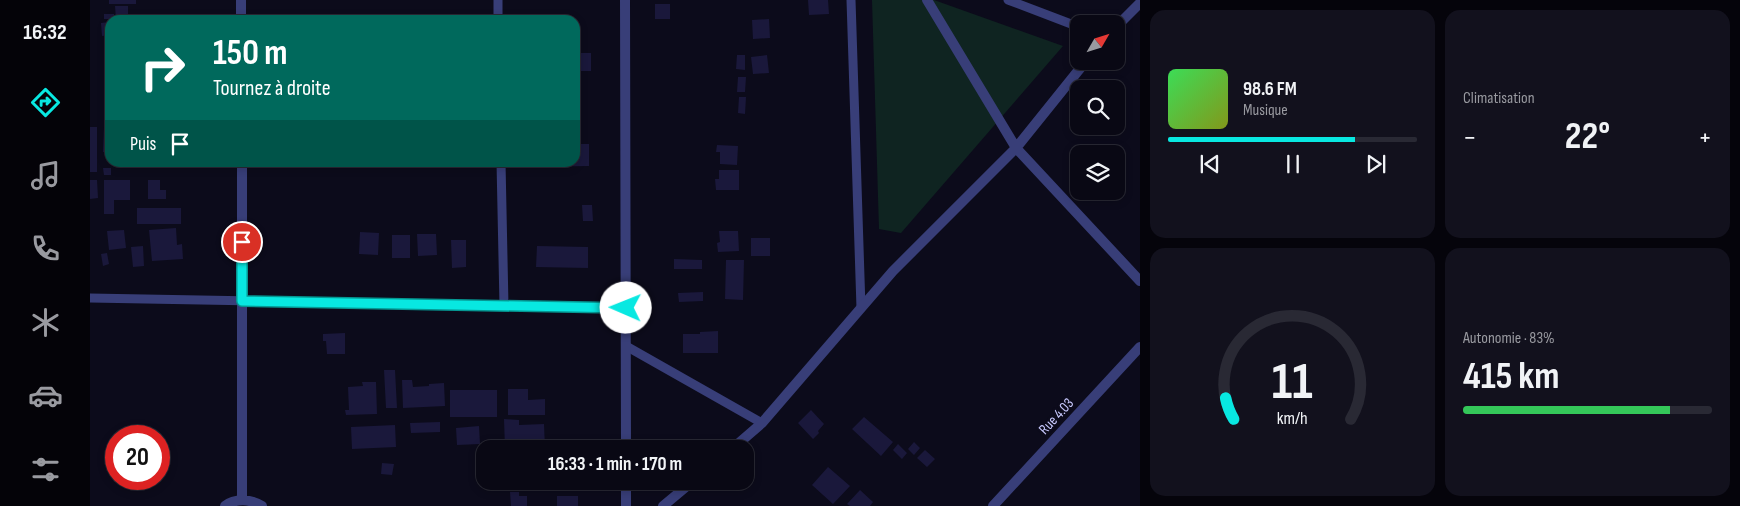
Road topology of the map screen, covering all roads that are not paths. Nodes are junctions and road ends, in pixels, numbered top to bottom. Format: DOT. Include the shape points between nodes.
graph roads {
  1 [pos="242,0"];
  2 [pos="498,0"];
  3 [pos="625,0"];
  4 [pos="851,0"];
  5 [pos="927,0"];
  6 [pos="1008,0"];
  7 [pos="1140,3"];
  8 [pos="242,15"];
  9 [pos="498,15"];
  10 [pos="1125,18"];
  11 [pos="1070,24"];
  12 [pos="1079,70"];
  13 [pos="1016,148"];
  14 [pos="242,167"];
  15 [pos="501,167"];
  16 [pos="1140,281"];
  17 [pos="90,298"];
  18 [pos="242,301"];
  19 [pos="504,306"];
  20 [pos="626,308"];
  21 [pos="861,308"];
  22 [pos="626,346"];
  23 [pos="1140,347"];
  24 [pos="762,423"];
  25 [pos="626,440"];
  26 [pos="742,440"];
  27 [pos="626,490"];
  28 [pos="683,490"];
  29 [pos="242,500"];
  30 [pos="225,506"];
  31 [pos="262,506"];
  32 [pos="626,506"];
  33 [pos="664,506"];
  34 [pos="993,506"];
  1 -- 8 [label="street"];
  2 -- 9 [label="lane"];
  3 -- 20 [label="street"];
  4 -- 21 [label="lane"];
  5 -- 13 [label="street"];
  6 -- 11 [label="lane"];
  7 -- 10 [label="street"];
  12 -- 13 [label="street"];
  13 -- 16 [label="street"];
  13 -- 21 [label="street" via="893,271"];
  14 -- 18 [label="street"];
  15 -- 19 [label="lane"];
  17 -- 18 [label="lane"];
  18 -- 19 [label="lane"];
  18 -- 29 [label="street"];
  19 -- 20 [label="lane"];
  20 -- 22 [label="street"];
  21 -- 24 [label="street"];
  22 -- 24 [label="lane"];
  22 -- 25 [label="street"];
  23 -- 34 [label="street, Rue 4.03"];
  24 -- 26 [label="street"];
  27 -- 32 [label="street"];
  28 -- 33 [label="street"];
  29 -- 30 [label="street"];
  29 -- 31 [label="street"];
}
